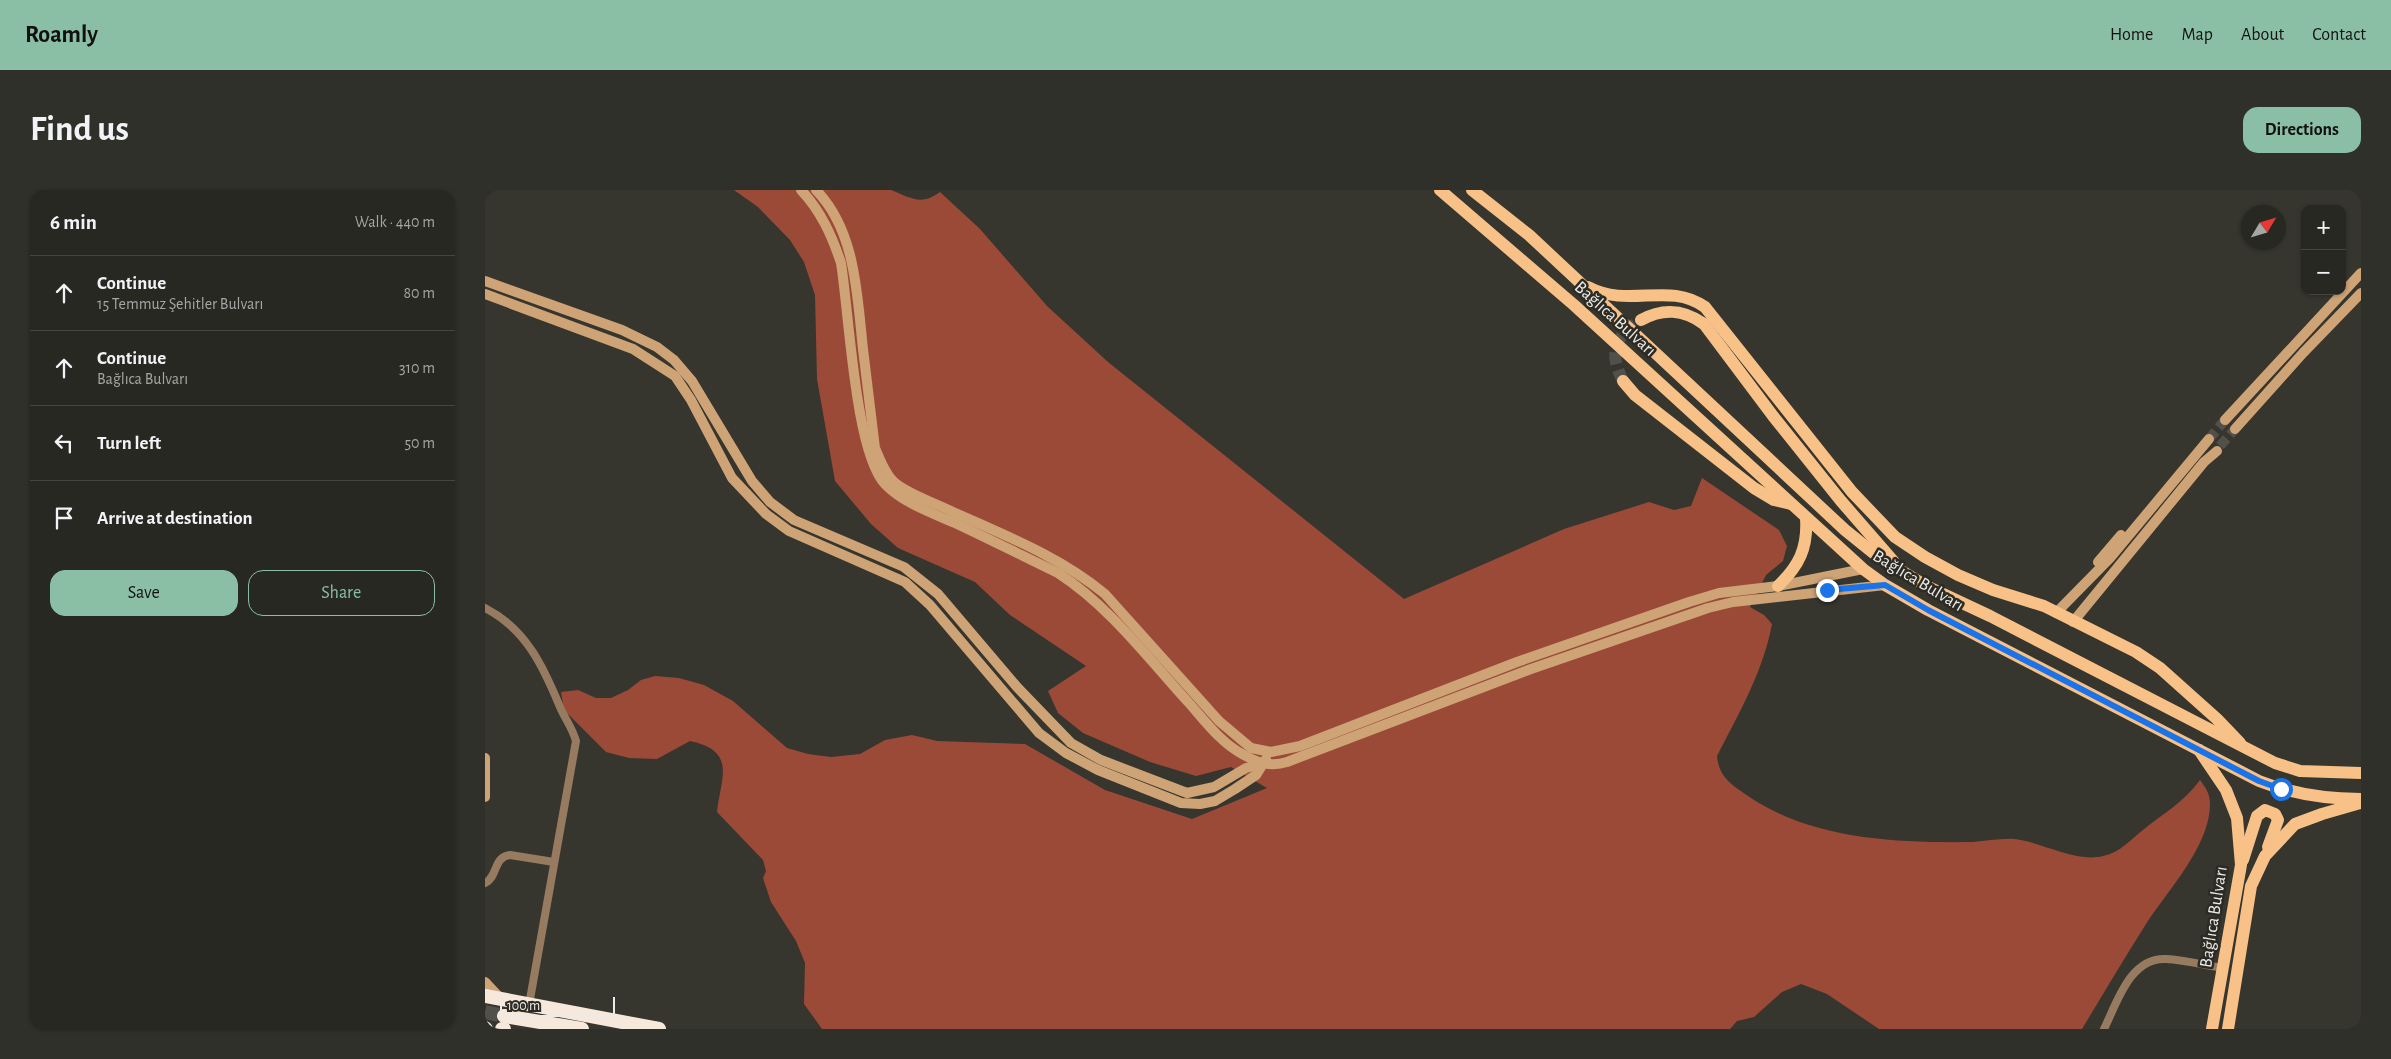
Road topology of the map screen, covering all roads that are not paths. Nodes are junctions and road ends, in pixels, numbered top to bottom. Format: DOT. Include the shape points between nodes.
graph roads {
  1 [pos="801,190"];
  2 [pos="816,190"];
  3 [pos="1440,190"];
  4 [pos="1472,190"];
  5 [pos="2361,273"];
  6 [pos="1577,280"];
  7 [pos="485,281"];
  8 [pos="2361,293"];
  9 [pos="485,294"];
  10 [pos="1641,320"];
  11 [pos="1623,381"];
  12 [pos="2225,420"];
  13 [pos="2235,430"];
  14 [pos="2209,439"];
  15 [pos="2218,449"];
  16 [pos="1841,501"];
  17 [pos="1791,504"];
  18 [pos="2159,508"];
  19 [pos="1873,516"];
  20 [pos="1806,518"];
  21 [pos="2110,558"];
  22 [pos="2119,565"];
  23 [pos="1863,569"];
  24 [pos="2093,572"];
  25 [pos="1904,573"];
  26 [pos="2111,578"];
  27 [pos="1885,585"];
  28 [pos="1777,586"];
  29 [pos="485,608"];
  30 [pos="2056,612"];
  31 [pos="2073,622"];
  32 [pos="2197,748"];
  33 [pos="2246,750"];
  34 [pos="1271,752"];
  35 [pos="485,758"];
  36 [pos="1263,764"];
  37 [pos="2361,773"];
  38 [pos="485,797"];
  39 [pos="2361,799"];
  40 [pos="2361,803"];
  41 [pos="2264,857"];
  42 [pos="554,862"];
  43 [pos="2241,865"];
  44 [pos="485,883"];
  45 [pos="2223,968"];
  46 [pos="485,982"];
  47 [pos="485,996"];
  48 [pos="501,999"];
  49 [pos="529,1004"];
  50 [pos="485,1010"];
  51 [pos="503,1025"];
  52 [pos="582,1029"];
  53 [pos="659,1029"];
  54 [pos="2104,1029"];
  55 [pos="2212,1029"];
  56 [pos="2228,1029"];
  1 -- 36 [label="street" via="832,236 841,263 864,435 879,477 911,503 1079,586 1215,732 1243,755"];
  2 -- 34 [label="street" via="848,246 855,278 875,448 894,482 1039,550 1089,580 1219,721 1251,748"];
  3 -- 17 [label="main road, Bağlıca Bulvarı" via="1574,305"];
  4 -- 6 [label="main road, Bağlıca Bulvarı" via="1529,235"];
  5 -- 12 [label="street"];
  6 -- 19 [label="main road" via="1612,296 1671,294 1705,306"];
  6 -- 25 [label="main road, Bağlıca Bulvarı" via="1845,530"];
  7 -- 36 [label="street" via="622,330 657,347 674,360 698,388 751,481 770,502 794,520 905,567 939,594 1017,687 1071,743 1101,760 1187,793 1214,787 1246,768"];
  8 -- 13 [label="street"];
  9 -- 36 [label="street" via="633,349 675,376 732,478 767,514 789,531 905,582 929,605 1039,733 1066,753 1098,770 1181,803 1215,801 1256,775"];
  10 -- 16 [label="main road" via="1661,312 1679,312 1692,315 1704,324"];
  11 -- 17 [label="main road" via="1635,395 1754,488 1774,500"];
  14 -- 18 [label="street"];
  15 -- 18 [label="street"];
  16 -- 19 [label="main road"];
  16 -- 25 [label="main road"];
  17 -- 20 [label="main road, Bağlıca Bulvarı"];
  18 -- 21 [label="street"];
  18 -- 22 [label="street"];
  18 -- 24 [label="street" via="2096,563"];
  18 -- 26 [label="street" via="2123,569"];
  19 -- 30 [label="main road" via="1895,537 1941,566 1976,583"];
  20 -- 23 [label="main road, Bağlıca Bulvarı"];
  20 -- 28 [label="main road" via="1803,555 1793,572"];
  21 -- 22 [label="street"];
  21 -- 24 [label="street"];
  22 -- 26 [label="street"];
  23 -- 27 [label="main road, Bağlıca Bulvarı"];
  23 -- 28 [label="street"];
  24 -- 30 [label="street"];
  25 -- 33 [label="main road, Bağlıca Bulvarı"];
  26 -- 31 [label="street"];
  27 -- 32 [label="main road, Bağlıca Bulvarı"];
  27 -- 36 [label="street" via="1733,602 1708,608 1531,669 1292,760"];
  28 -- 34 [label="street" via="1719,594 1689,602 1517,662 1300,746"];
  29 -- 42 [label="street" via="515,627 537,655 576,741"];
  30 -- 31 [label="main road"];
  31 -- 33 [label="main road" via="2136,652 2160,668"];
  32 -- 39 [label="main road" via="2281,789 2339,799"];
  32 -- 43 [label="main road, Bağlıca Bulvarı" via="2226,790 2237,818"];
  33 -- 37 [label="main road, Bağlıca Bulvarı" via="2300,771"];
  34 -- 36 [label="street"];
  35 -- 38 [label="street"];
  40 -- 41 [label="main road, Bağlıca Bulvarı" via="2295,824"];
  41 -- 43 [label="main road" via="2277,823 2275,814 2269,810 2257,816"];
  41 -- 56 [label="main road, Bağlıca Bulvarı" via="2251,886"];
  42 -- 44 [label="street" via="504,856 498,861 491,880"];
  42 -- 49 [label="street"];
  43 -- 45 [label="main road, Bağlıca Bulvarı"];
  45 -- 54 [label="street" via="2152,960 2128,980"];
  45 -- 55 [label="main road, Bağlıca Bulvarı"];
  46 -- 48 [label="street"];
  47 -- 48 [label="highway"];
  48 -- 49 [label="highway"];
  48 -- 50 [label="highway"];
  49 -- 53 [label="highway"];
  51 -- 52 [label="highway"];
}
